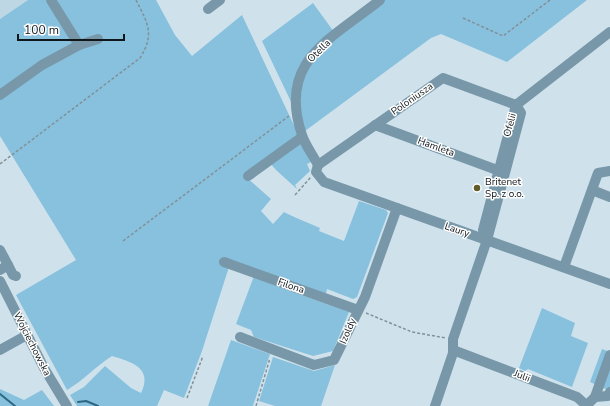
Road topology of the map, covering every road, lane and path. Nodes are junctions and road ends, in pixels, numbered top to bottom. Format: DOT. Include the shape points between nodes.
graph roads {
  1 [pos="51,0"];
  2 [pos="136,0"];
  3 [pos="220,0"];
  4 [pos="380,0"];
  5 [pos="550,0"];
  6 [pos="208,9"];
  7 [pos="463,18"];
  8 [pos="610,32"];
  9 [pos="98,39"];
  10 [pos="79,44"];
  11 [pos="0,94"];
  12 [pos="516,106"];
  13 [pos="289,116"];
  14 [pos="375,125"];
  15 [pos="302,137"];
  16 [pos="0,164"];
  17 [pos="318,165"];
  18 [pos="498,170"];
  19 [pos="610,171"];
  20 [pos="248,176"];
  21 [pos="592,190"];
  22 [pos="610,197"];
  23 [pos="397,208"];
  24 [pos="484,239"];
  25 [pos="123,241"];
  26 [pos="1,250"];
  27 [pos="224,262"];
  28 [pos="564,267"];
  29 [pos="9,270"];
  30 [pos="0,281"];
  31 [pos="610,284"];
  32 [pos="359,309"];
  33 [pos="27,335"];
  34 [pos="240,338"];
  35 [pos="453,339"];
  36 [pos="0,350"];
  37 [pos="273,350"];
  38 [pos="453,350"];
  39 [pos="610,355"];
  40 [pos="203,356"];
  41 [pos="610,392"];
  42 [pos="595,397"];
  43 [pos="187,398"];
  44 [pos="67,406"];
  45 [pos="256,406"];
  46 [pos="435,406"];
  47 [pos="587,406"];
  1 -- 10 [label="street"];
  2 -- 16 [label="path" via="150,34 147,48 140,58"];
  3 -- 6 [label="street"];
  4 -- 15 [label="street, Otella" via="315,52 306,63 295,88"];
  5 -- 7 [label="path" via="503,36"];
  8 -- 12 [label="street, Ofelii"];
  9 -- 10 [label="street"];
  10 -- 11 [label="street" via="42,65"];
  12 -- 14 [label="street, Poloniusza" via="443,78"];
  12 -- 18 [label="street, Ofelii"];
  12 -- 24 [label="street" via="521,113"];
  13 -- 25 [label="path"];
  14 -- 17 [label="street, Poloniusza"];
  14 -- 18 [label="street, Hamleta"];
  15 -- 17 [label="street, Otella"];
  15 -- 20 [label="street"];
  17 -- 23 [label="street, Laury" via="316,172 324,182"];
  18 -- 24 [label="street, Ofelii"];
  19 -- 21 [label="street" via="598,173"];
  21 -- 22 [label="street"];
  21 -- 28 [label="street"];
  23 -- 24 [label="street, Laury"];
  23 -- 32 [label="street, Izoldy"];
  24 -- 28 [label="street, Laury"];
  24 -- 35 [label="street"];
  26 -- 29 [label="street"];
  27 -- 32 [label="street, Filona"];
  28 -- 31 [label="street, Laury"];
  30 -- 33 [label="street, Wojciechowska"];
  32 -- 35 [label="path" via="412,332"];
  32 -- 37 [label="street, Izoldy" via="334,360 314,365"];
  33 -- 36 [label="street"];
  33 -- 44 [label="street, Wojciechowska"];
  34 -- 37 [label="street, Izoldy"];
  35 -- 38 [label="street"];
  37 -- 45 [label="path"];
  38 -- 46 [label="street"];
  38 -- 47 [label="street, Julii" via="577,397"];
  39 -- 42 [label="street"];
  40 -- 43 [label="path"];
  41 -- 42 [label="street" via="608,396"];
  42 -- 47 [label="street"];
}
